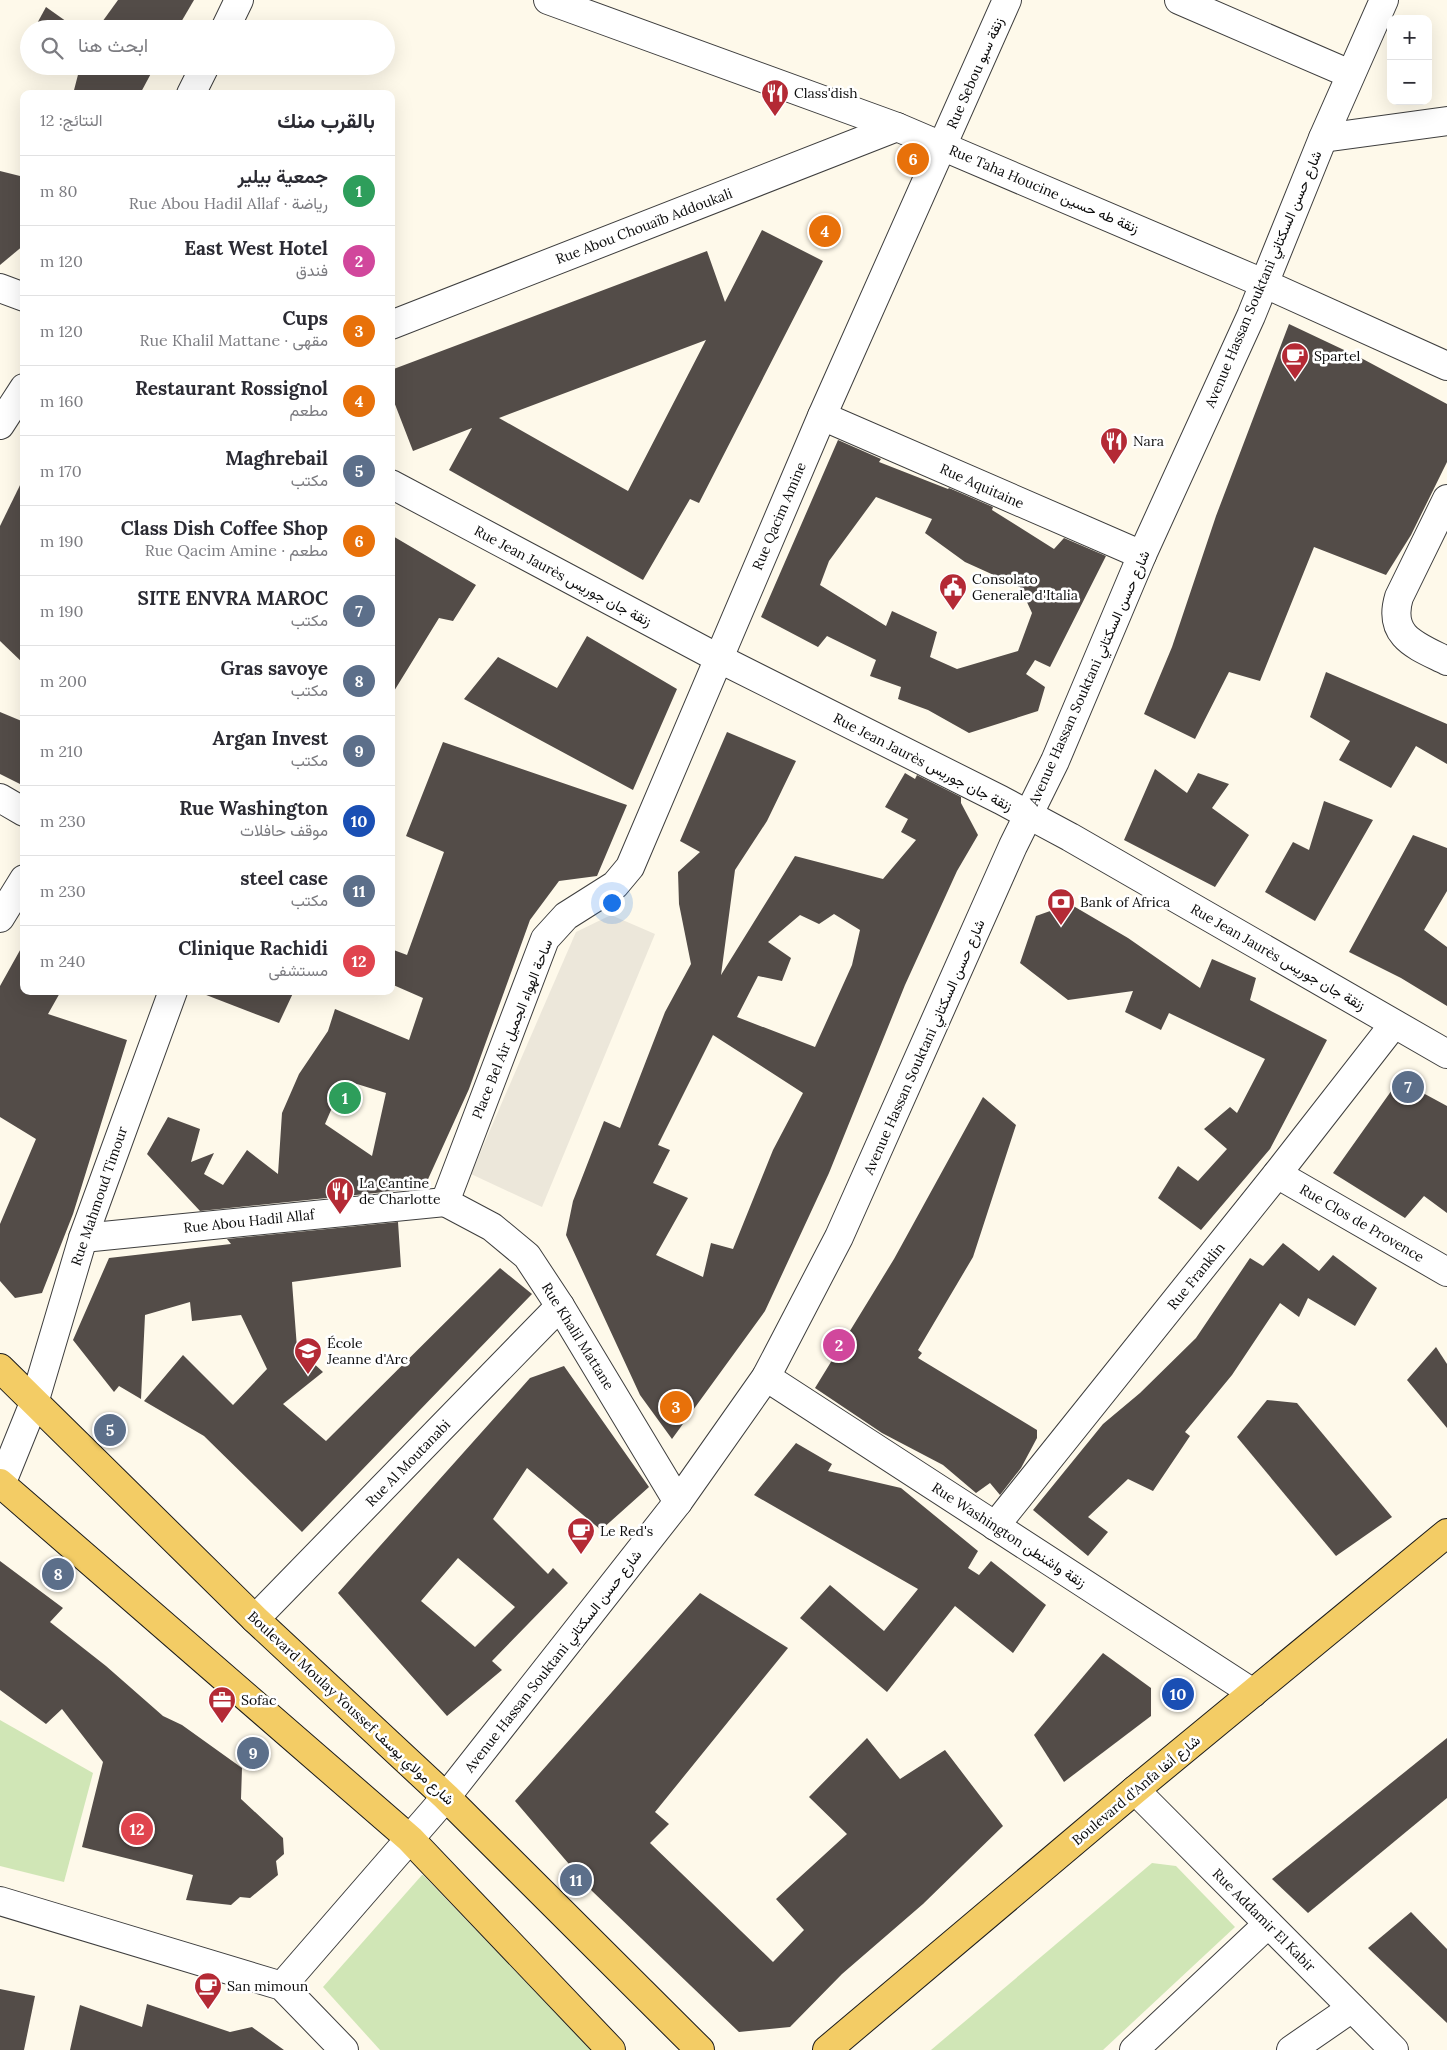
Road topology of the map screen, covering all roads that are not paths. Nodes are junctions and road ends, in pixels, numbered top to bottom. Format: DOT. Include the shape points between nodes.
graph roads {
  1 [pos="239,0"];
  2 [pos="548,0"];
  3 [pos="1007,0"];
  4 [pos="1179,0"];
  5 [pos="1384,0"];
  6 [pos="229,20"];
  7 [pos="1350,74"];
  8 [pos="200,75"];
  9 [pos="193,90"];
  10 [pos="1447,121"];
  11 [pos="897,126"];
  12 [pos="1323,138"];
  13 [pos="943,146"];
  14 [pos="1263,283"];
  15 [pos="0,288"];
  16 [pos="20,296"];
  17 [pos="395,323"];
  18 [pos="1447,366"];
  19 [pos="20,394"];
  20 [pos="822,416"];
  21 [pos="0,425"];
  22 [pos="395,486"];
  23 [pos="1447,498"];
  24 [pos="1142,555"];
  25 [pos="718,658"];
  26 [pos="1447,660"];
  27 [pos="0,798"];
  28 [pos="20,810"];
  29 [pos="1029,816"];
  30 [pos="615,885"];
  31 [pos="20,886"];
  32 [pos="0,918"];
  33 [pos="172,995"];
  34 [pos="1394,1024"];
  35 [pos="1447,1054"];
  36 [pos="1277,1174"];
  37 [pos="445,1202"];
  38 [pos="83,1238"];
  39 [pos="1447,1272"];
  40 [pos="560,1306"];
  41 [pos="0,1368"];
  42 [pos="766,1377"];
  43 [pos="34,1403"];
  44 [pos="1,1485"];
  45 [pos="678,1502"];
  46 [pos="995,1526"];
  47 [pos="1447,1533"];
  48 [pos="255,1619"];
  49 [pos="1253,1693"];
  50 [pos="1135,1790"];
  51 [pos="446,1797"];
  52 [pos="410,1839"];
  53 [pos="0,1901"];
  54 [pos="1268,1924"];
  55 [pos="282,1986"];
  56 [pos="1352,2008"];
  57 [pos="344,2050"];
  58 [pos="610,2050"];
  59 [pos="700,2050"];
  60 [pos="827,2050"];
  61 [pos="1134,2050"];
  62 [pos="1290,2050"];
  63 [pos="1394,2050"];
  1 -- 6 [label="street"];
  2 -- 11 [label="street, Rue Taha Houcine زنقة طه حسين"];
  3 -- 13 [label="street, Rue Sebou زنقة سبو"];
  4 -- 7 [label="street"];
  5 -- 7 [label="street, Avenue Hassan Souktani شارع حسن السكتاني"];
  7 -- 12 [label="street, Avenue Hassan Souktani شارع حسن السكتاني"];
  8 -- 9 [label="street"];
  10 -- 12 [label="street"];
  11 -- 13 [label="street, Rue Taha Houcine زنقة طه حسين"];
  11 -- 17 [label="street, Rue Abou Chouaïb Addoukali"];
  12 -- 14 [label="street, Avenue Hassan Souktani شارع حسن السكتاني"];
  13 -- 14 [label="street, Rue Taha Houcine زنقة طه حسين"];
  13 -- 20 [label="street, Rue Qacim Amine"];
  14 -- 18 [label="street, Rue Taha Houcine زنقة طه حسين"];
  14 -- 24 [label="street, Avenue Hassan Souktani شارع حسن السكتاني"];
  15 -- 16 [label="street"];
  19 -- 21 [label="street"];
  20 -- 24 [label="street, Rue Aquitaine"];
  20 -- 25 [label="street, Rue Qacim Amine"];
  22 -- 25 [label="street, Rue Jean Jaurès زنقة جان جوريس"];
  23 -- 26 [label="street" via="1398,597 1395,610 1396,624 1407,638"];
  24 -- 29 [label="street, Avenue Hassan Souktani شارع حسن السكتاني"];
  25 -- 29 [label="street, Rue Jean Jaurès زنقة جان جوريس"];
  25 -- 30 [label="street, Rue Qacim Amine" via="630,867"];
  27 -- 28 [label="street"];
  29 -- 34 [label="street, Rue Jean Jaurès زنقة جان جوريس"];
  29 -- 42 [label="street, Avenue Hassan Souktani شارع حسن السكتاني" via="839,1237"];
  30 -- 37 [label="street, Place Bel Air ساحة الهواء الجميل" via="566,916 545,939"];
  31 -- 32 [label="street"];
  33 -- 38 [label="street, Rue Mahmoud Timour"];
  34 -- 35 [label="street, Rue Jean Jaurès زنقة جان جوريس"];
  34 -- 36 [label="street, Rue Franklin"];
  36 -- 39 [label="street, Rue Clos de Provence"];
  36 -- 46 [label="street, Rue Franklin"];
  37 -- 38 [label="street, Rue Abou Hadil Allaf"];
  37 -- 40 [label="street, Rue Khalil Mattane" via="492,1226 526,1256"];
  38 -- 43 [label="street, Rue Mahmoud Timour"];
  40 -- 45 [label="street, Rue Khalil Mattane"];
  40 -- 48 [label="street, Rue Al Moutanabi"];
  41 -- 43 [label="main road, Boulevard Moulay Youssef شارع مولاي يوسف"];
  42 -- 45 [label="street, Avenue Hassan Souktani شارع حسن السكتاني"];
  42 -- 46 [label="street, Rue Washington زنقة واشنطن"];
  43 -- 44 [label="street, Rue Mahmoud Timour"];
  43 -- 48 [label="main road, Boulevard Moulay Youssef شارع مولاي يوسف"];
  44 -- 52 [label="main road"];
  45 -- 51 [label="street, Avenue Hassan Souktani شارع حسن السكتاني"];
  46 -- 49 [label="street, Rue Washington زنقة واشنطن"];
  47 -- 49 [label="main road, Boulevard d'Anfa شارع أنفا"];
  48 -- 51 [label="main road, Boulevard Moulay Youssef شارع مولاي يوسف"];
  49 -- 50 [label="main road, Boulevard d'Anfa شارع أنفا"];
  50 -- 54 [label="street, Rue Addamir El Kabir"];
  50 -- 60 [label="main road, Boulevard d'Anfa شارع أنفا"];
  51 -- 52 [label="street, Avenue Hassan Souktani شارع حسن السكتاني"];
  51 -- 59 [label="main road, Boulevard Moulay Youssef شارع مولاي يوسف"];
  52 -- 55 [label="street, Avenue Hassan Souktani شارع حسن السكتاني"];
  52 -- 58 [label="main road"];
  53 -- 55 [label="street"];
  54 -- 56 [label="street, Rue Addamir El Kabir"];
  54 -- 61 [label="street"];
  55 -- 57 [label="street"];
  56 -- 62 [label="street"];
  56 -- 63 [label="street, Rue Addamir El Kabir"];
}
